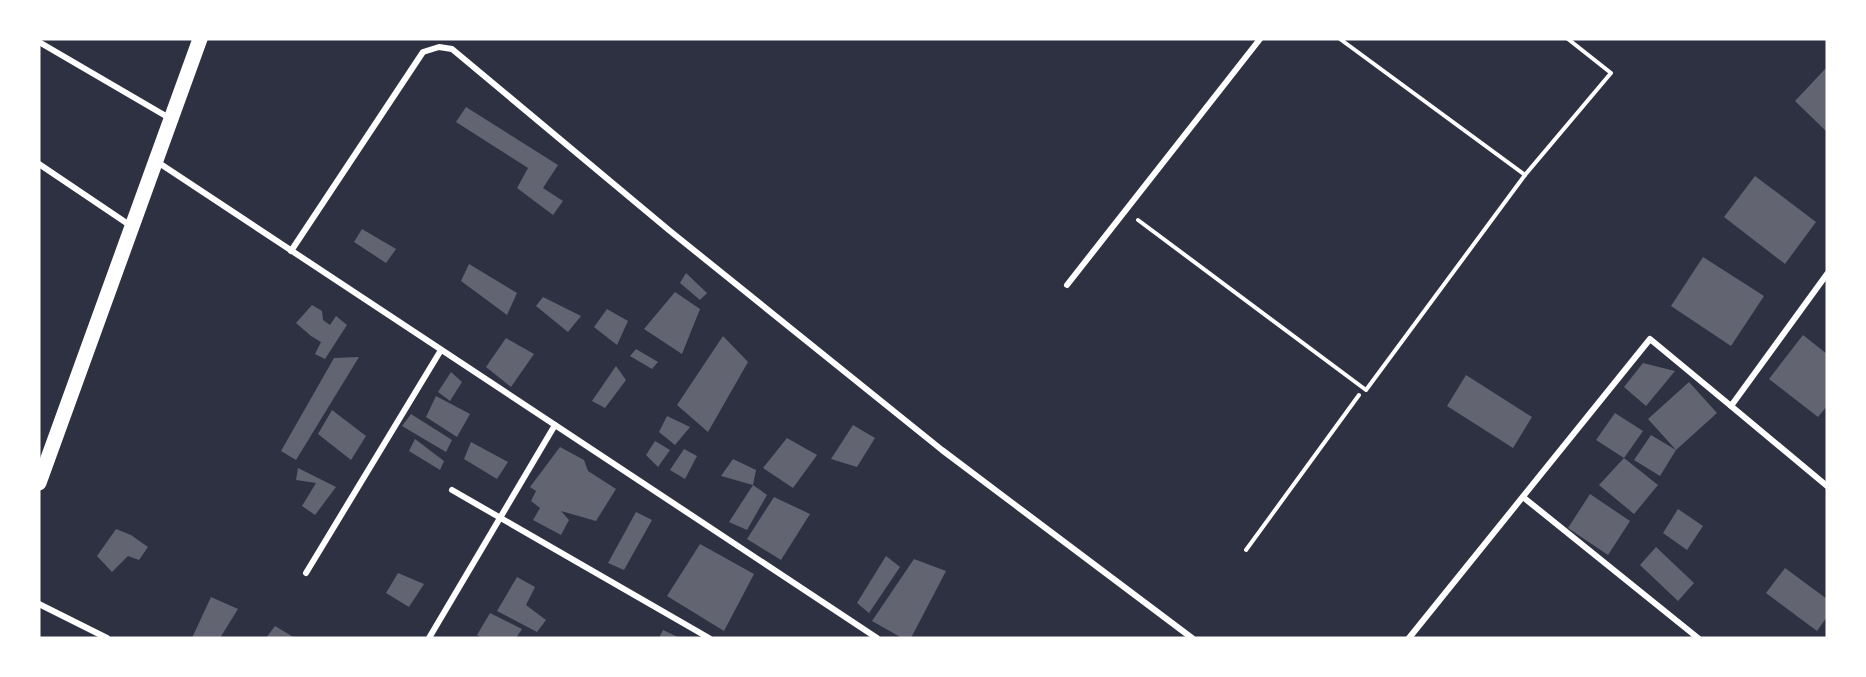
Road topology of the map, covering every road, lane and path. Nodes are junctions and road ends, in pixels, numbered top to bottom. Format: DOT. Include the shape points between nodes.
graph roads {
  1 [pos="200,39"];
  2 [pos="1260,39"];
  3 [pos="1340,39"];
  4 [pos="1568,39"];
  5 [pos="39,42"];
  6 [pos="172,119"];
  7 [pos="155,161"];
  8 [pos="39,164"];
  9 [pos="1525,175"];
  10 [pos="1126,211"];
  11 [pos="132,226"];
  12 [pos="291,251"];
  13 [pos="1827,274"];
  14 [pos="1067,285"];
  15 [pos="441,350"];
  16 [pos="1359,395"];
  17 [pos="1731,406"];
  18 [pos="555,425"];
  19 [pos="40,477"];
  20 [pos="1827,486"];
  21 [pos="452,490"];
  22 [pos="1523,497"];
  23 [pos="500,518"];
  24 [pos="1246,550"];
  25 [pos="306,573"];
  26 [pos="39,604"];
  27 [pos="432,637"];
  28 [pos="107,638"];
  29 [pos="709,638"];
  30 [pos="877,638"];
  31 [pos="1192,638"];
  32 [pos="1409,638"];
  33 [pos="1698,638"];
  1 -- 6 [label="main road"];
  2 -- 10 [label="street"];
  3 -- 9 [label="path"];
  4 -- 9 [label="path" via="1611,73"];
  5 -- 6 [label="street"];
  6 -- 7 [label="main road"];
  7 -- 11 [label="main road"];
  7 -- 12 [label="street"];
  8 -- 11 [label="street"];
  9 -- 10 [label="path" via="1366,390"];
  10 -- 14 [label="street"];
  11 -- 19 [label="main road"];
  12 -- 15 [label="street"];
  12 -- 31 [label="street" via="423,52 439,46 452,49 942,450"];
  13 -- 17 [label="street"];
  15 -- 18 [label="street"];
  15 -- 25 [label="street"];
  16 -- 24 [label="path"];
  17 -- 20 [label="street"];
  17 -- 22 [label="street" via="1650,339"];
  18 -- 23 [label="street"];
  18 -- 30 [label="street"];
  21 -- 23 [label="street"];
  22 -- 32 [label="street"];
  22 -- 33 [label="street"];
  23 -- 27 [label="street"];
  23 -- 29 [label="street"];
  26 -- 28 [label="street"];
}
